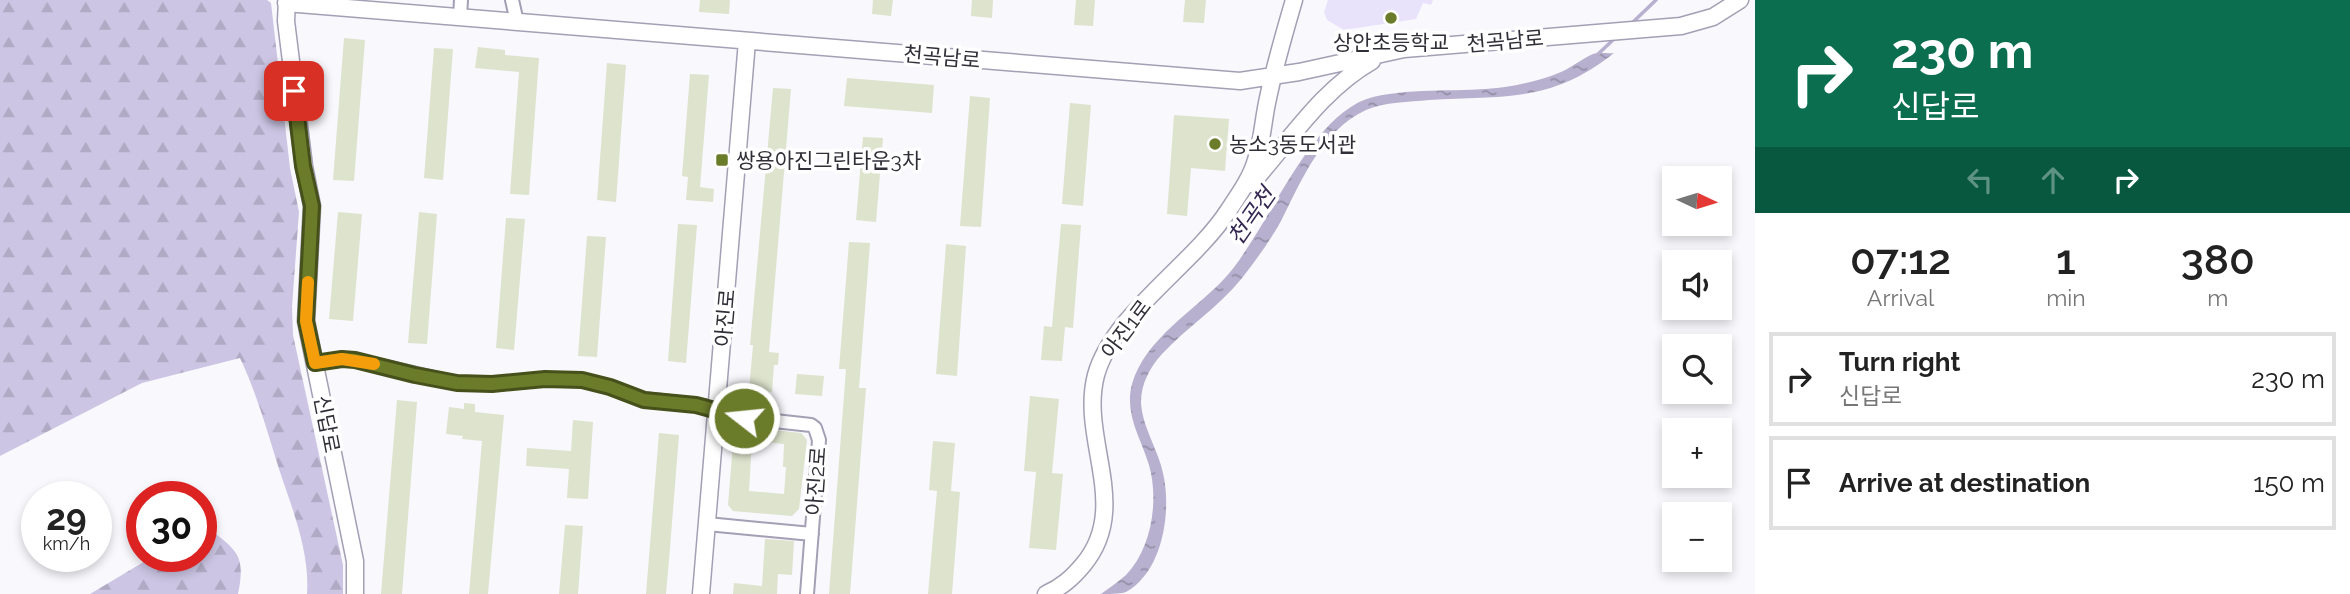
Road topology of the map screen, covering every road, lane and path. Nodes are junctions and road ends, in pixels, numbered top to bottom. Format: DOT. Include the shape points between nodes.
graph roads {
  1 [pos="461,0"];
  2 [pos="512,0"];
  3 [pos="1294,0"];
  4 [pos="1740,0"];
  5 [pos="286,2"];
  6 [pos="460,18"];
  7 [pos="517,22"];
  8 [pos="747,41"];
  9 [pos="1388,53"];
  10 [pos="1273,77"];
  11 [pos="1234,201"];
  12 [pos="315,363"];
  13 [pos="717,410"];
  14 [pos="707,524"];
  15 [pos="812,534"];
  16 [pos="355,594"];
  17 [pos="701,594"];
  18 [pos="807,594"];
  19 [pos="1046,594"];
  1 -- 6 [label="street"];
  2 -- 7 [label="street"];
  3 -- 10 [label="street, 아진1로"];
  4 -- 9 [label="street, 천곡남로" via="1696,23"];
  5 -- 6 [label="street, 천곡남로"];
  5 -- 12 [label="street, 신답로" via="303,166 312,206 306,321"];
  6 -- 7 [label="street, 천곡남로"];
  7 -- 8 [label="street, 천곡남로"];
  8 -- 10 [label="street, 천곡남로" via="1241,81"];
  8 -- 13 [label="street, 아진로"];
  9 -- 10 [label="street, 천곡남로"];
  9 -- 11 [label="street" via="1331,92"];
  10 -- 11 [label="street, 아진1로" via="1256,160"];
  11 -- 19 [label="street, 아진1로" via="1219,224 1106,350 1093,395 1104,494 1101,538 1073,576"];
  12 -- 13 [label="street" via="355,360 473,384 582,380 644,400"];
  12 -- 16 [label="street, 신답로" via="355,561"];
  13 -- 14 [label="street, 아진로"];
  13 -- 15 [label="street, 아진2로" via="816,428 820,440"];
  14 -- 15 [label="street"];
  14 -- 17 [label="street, 아진로"];
  15 -- 18 [label="street, 아진2로"];
}
